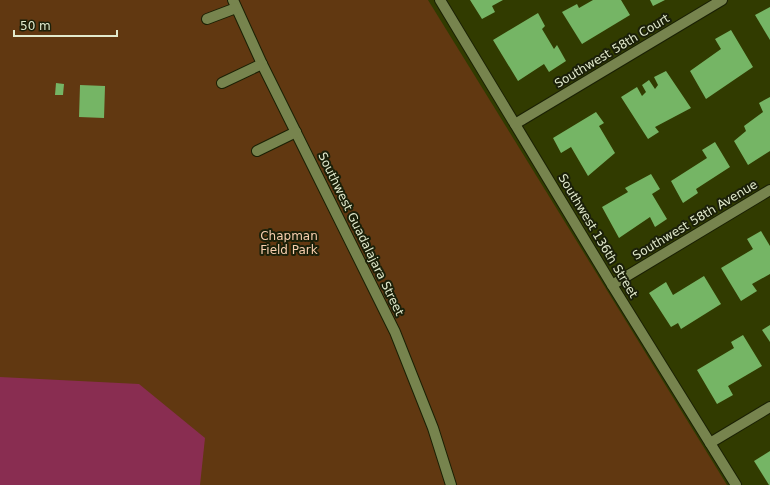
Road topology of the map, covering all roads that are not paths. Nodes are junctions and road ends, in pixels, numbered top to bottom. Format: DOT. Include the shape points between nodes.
graph roads {
  1 [pos="440,0"];
  2 [pos="722,0"];
  3 [pos="235,4"];
  4 [pos="207,19"];
  5 [pos="262,64"];
  6 [pos="222,83"];
  7 [pos="515,124"];
  8 [pos="296,132"];
  9 [pos="257,151"];
  10 [pos="770,190"];
  11 [pos="612,285"];
  12 [pos="770,407"];
  13 [pos="710,442"];
  14 [pos="451,485"];
  15 [pos="736,485"];
  1 -- 7 [label="street, Southwest 136th Street"];
  2 -- 7 [label="street, Southwest 58th Court"];
  3 -- 4 [label="street"];
  3 -- 5 [label="street, Southwest Guadalajara Street"];
  5 -- 6 [label="street"];
  5 -- 8 [label="street, Southwest Guadalajara Street"];
  7 -- 11 [label="street, Southwest 136th Street"];
  8 -- 9 [label="street"];
  8 -- 14 [label="street, Southwest Guadalajara Street" via="395,332 433,428"];
  10 -- 11 [label="street, Southwest 58th Avenue"];
  11 -- 13 [label="street, Southwest 136th Street"];
  12 -- 13 [label="street"];
  13 -- 15 [label="street, Southwest 136th Street"];
}
